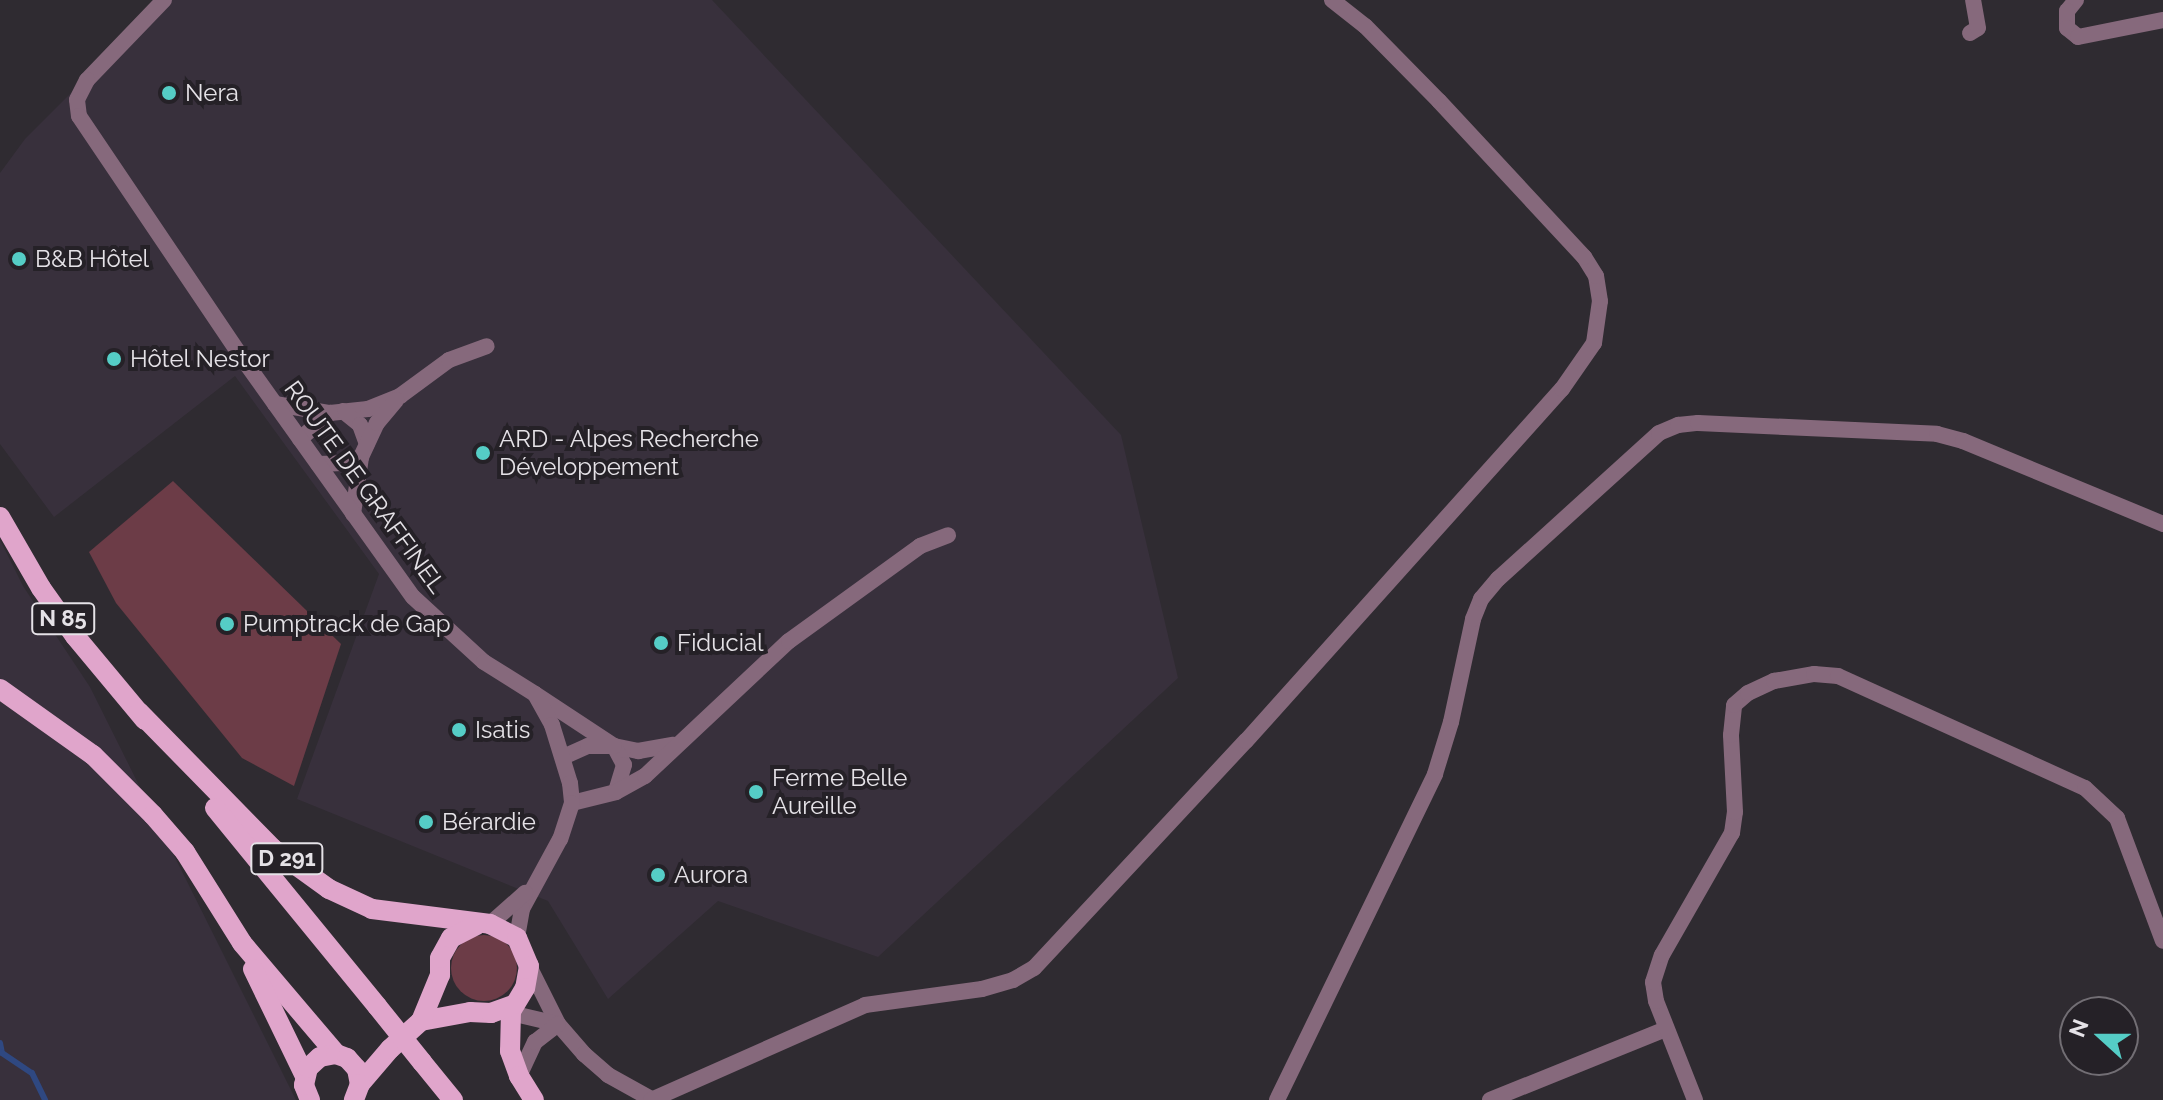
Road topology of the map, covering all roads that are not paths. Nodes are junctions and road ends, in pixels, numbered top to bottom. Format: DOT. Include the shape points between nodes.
graph roads {
  1 [pos="164,0"];
  2 [pos="1332,0"];
  3 [pos="1973,0"];
  4 [pos="2076,0"];
  5 [pos="2163,20"];
  6 [pos="1970,33"];
  7 [pos="487,346"];
  8 [pos="400,396"];
  9 [pos="275,404"];
  10 [pos="336,412"];
  11 [pos="300,439"];
  12 [pos="364,450"];
  13 [pos="318,464"];
  14 [pos="353,514"];
  15 [pos="0,517"];
  16 [pos="2163,524"];
  17 [pos="948,535"];
  18 [pos="0,689"];
  19 [pos="535,694"];
  20 [pos="139,712"];
  21 [pos="674,745"];
  22 [pos="614,746"];
  23 [pos="563,757"];
  24 [pos="616,792"];
  25 [pos="572,803"];
  26 [pos="536,879"];
  27 [pos="485,924"];
  28 [pos="517,938"];
  29 [pos="2163,941"];
  30 [pos="242,943"];
  31 [pos="529,966"];
  32 [pos="440,975"];
  33 [pos="509,1009"];
  34 [pos="470,1012"];
  35 [pos="421,1021"];
  36 [pos="558,1024"];
  37 [pos="1666,1029"];
  38 [pos="390,1049"];
  39 [pos="342,1056"];
  40 [pos="305,1076"];
  41 [pos="519,1076"];
  42 [pos="358,1095"];
  43 [pos="310,1100"];
  44 [pos="451,1100"];
  45 [pos="534,1100"];
  46 [pos="652,1100"];
  47 [pos="1277,1100"];
  48 [pos="1490,1100"];
  49 [pos="1695,1100"];
  1 -- 9 [label="street, ROUTE DE GRAFFINEL" via="87,80 77,100 79,116"];
  2 -- 46 [label="street" via="1439,101 1584,257 1596,276 1600,301 1594,343 1562,389 1034,968 982,989 865,1005"];
  3 -- 6 [label="street" via="1979,19 1978,28"];
  4 -- 5 [label="street" via="2067,11 2067,28 2078,37"];
  7 -- 8 [label="street" via="449,360"];
  8 -- 10 [label="street" via="368,409"];
  8 -- 12 [label="street" via="377,423"];
  9 -- 10 [label="street"];
  9 -- 11 [label="street, ROUTE DE GRAFFINEL"];
  10 -- 11 [label="street"];
  10 -- 12 [label="street" via="360,425"];
  11 -- 13 [label="street, ROUTE DE GRAFFINEL"];
  12 -- 13 [label="street" via="343,463"];
  12 -- 14 [label="street"];
  13 -- 14 [label="street, ROUTE DE GRAFFINEL"];
  14 -- 19 [label="street, ROUTE DE GRAFFINEL" via="431,616 484,662"];
  15 -- 20 [label="main road, N 85" via="75,636"];
  16 -- 47 [label="street" via="1937,434 1698,423 1659,433 1481,599 1435,774"];
  17 -- 21 [label="street" via="920,546 789,641"];
  18 -- 30 [label="main road" via="63,731 132,793 185,852"];
  19 -- 22 [label="street, ROUTE DE GRAFFINEL"];
  19 -- 23 [label="street"];
  20 -- 27 [label="main road, D 291" via="272,848 329,889 372,909"];
  20 -- 44 [label="main road, N 85, bridge"];
  21 -- 22 [label="street" via="638,751"];
  21 -- 24 [label="street" via="645,776"];
  22 -- 23 [label="street" via="588,746"];
  22 -- 24 [label="street" via="624,765"];
  23 -- 25 [label="street"];
  24 -- 25 [label="street"];
  25 -- 26 [label="street" via="560,839"];
  26 -- 27 [label="street" via="515,905"];
  26 -- 28 [label="street" via="522,909"];
  27 -- 28 [label="main road"];
  27 -- 32 [label="main road" via="451,938 440,958"];
  28 -- 31 [label="main road"];
  29 -- 37 [label="street" via="2117,818 2085,788 1838,676 1784,679 1748,693 1734,705 1733,827 1656,968 1654,992"];
  30 -- 39 [label="main road"];
  30 -- 40 [label="main road"];
  31 -- 33 [label="main road" via="525,988"];
  31 -- 36 [label="street"];
  32 -- 34 [label="main road" via="448,996"];
  32 -- 35 [label="main road"];
  33 -- 34 [label="main road"];
  33 -- 36 [label="street"];
  33 -- 41 [label="main road" via="510,1051"];
  34 -- 35 [label="main road"];
  35 -- 38 [label="main road"];
  36 -- 41 [label="street" via="535,1042"];
  36 -- 46 [label="street" via="594,1065"];
  37 -- 48 [label="street"];
  37 -- 49 [label="street"];
  38 -- 39 [label="main road"];
  38 -- 42 [label="main road"];
  39 -- 40 [label="main road" via="313,1062"];
  39 -- 42 [label="main road" via="357,1069"];
  40 -- 43 [label="main road"];
  41 -- 45 [label="main road"];
}
